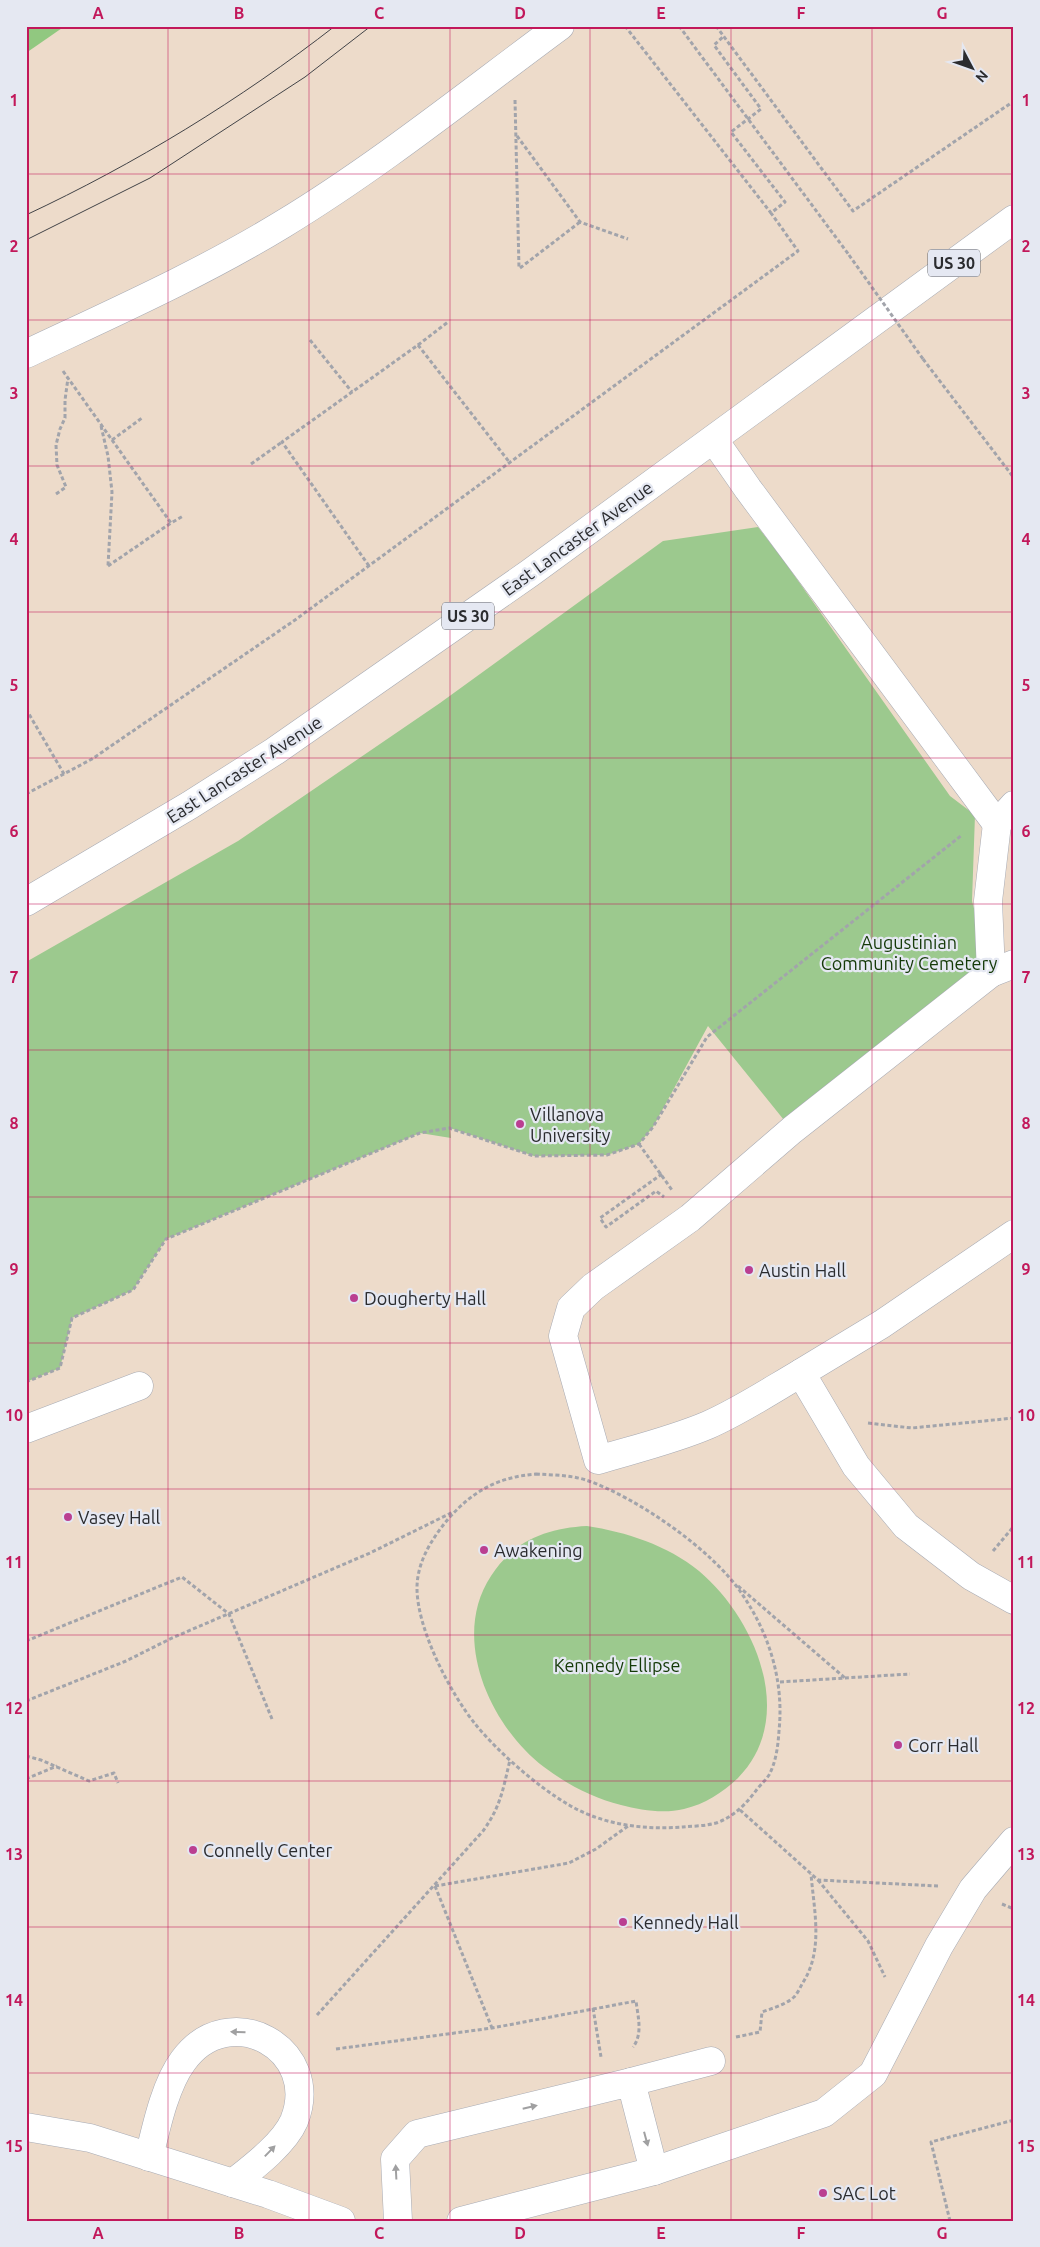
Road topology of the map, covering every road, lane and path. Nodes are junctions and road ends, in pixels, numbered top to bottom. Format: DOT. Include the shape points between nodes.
graph roads {
  1 [pos="560,26"];
  2 [pos="626,26"];
  3 [pos="679,26"];
  4 [pos="716,26"];
  5 [pos="724,36"];
  6 [pos="515,97"];
  7 [pos="1014,101"];
  8 [pos="748,119"];
  9 [pos="516,136"];
  10 [pos="771,213"];
  11 [pos="1014,219"];
  12 [pos="580,222"];
  13 [pos="628,239"];
  14 [pos="448,322"];
  15 [pos="310,340"];
  16 [pos="418,345"];
  17 [pos="26,354"];
  18 [pos="62,368"];
  19 [pos="68,378"];
  20 [pos="352,392"];
  21 [pos="142,418"];
  22 [pos="101,424"];
  23 [pos="112,440"];
  24 [pos="714,440"];
  25 [pos="282,442"];
  26 [pos="510,463"];
  27 [pos="251,464"];
  28 [pos="1014,478"];
  29 [pos="56,494"];
  30 [pos="183,516"];
  31 [pos="171,523"];
  32 [pos="369,566"];
  33 [pos="26,709"];
  34 [pos="64,774"];
  35 [pos="26,794"];
  36 [pos="1006,815"];
  37 [pos="26,902"];
  38 [pos="1002,969"];
  39 [pos="639,1144"];
  40 [pos="662,1174"];
  41 [pos="690,1218"];
  42 [pos="1014,1234"];
  43 [pos="801,1373"];
  44 [pos="26,1382"];
  45 [pos="139,1386"];
  46 [pos="827,1418"];
  47 [pos="1014,1418"];
  48 [pos="26,1429"];
  49 [pos="456,1510"];
  50 [pos="729,1578"];
  51 [pos="1014,1600"];
  52 [pos="229,1614"];
  53 [pos="26,1641"];
  54 [pos="910,1674"];
  55 [pos="845,1678"];
  56 [pos="780,1682"];
  57 [pos="26,1701"];
  58 [pos="272,1720"];
  59 [pos="26,1756"];
  60 [pos="510,1759"];
  61 [pos="57,1766"];
  62 [pos="26,1779"];
  63 [pos="118,1783"];
  64 [pos="740,1810"];
  65 [pos="628,1826"];
  66 [pos="1014,1841"];
  67 [pos="810,1873"];
  68 [pos="818,1880"];
  69 [pos="434,1886"];
  70 [pos="973,1889"];
  71 [pos="1012,1910"];
  72 [pos="886,1983"];
  73 [pos="593,2008"];
  74 [pos="317,2015"];
  75 [pos="492,2028"];
  76 [pos="736,2037"];
  77 [pos="336,2048"];
  78 [pos="629,2053"];
  79 [pos="711,2061"];
  80 [pos="602,2066"];
  81 [pos="631,2082"];
  82 [pos="1014,2120"];
  83 [pos="26,2127"];
  84 [pos="149,2157"];
  85 [pos="654,2171"];
  86 [pos="233,2183"];
  87 [pos="341,2221"];
  88 [pos="398,2221"];
  89 [pos="461,2221"];
  90 [pos="950,2221"];
  1 -- 17 [label="main road" via="375,163 283,224 201,270"];
  2 -- 10 [label="path"];
  3 -- 8 [label="path"];
  4 -- 5 [label="path"];
  5 -- 7 [label="path" via="853,211"];
  5 -- 8 [label="path" via="714,45 761,109"];
  6 -- 9 [label="path"];
  8 -- 10 [label="path" via="730,132 785,202"];
  8 -- 28 [label="path, bridge"];
  9 -- 12 [label="path"];
  9 -- 12 [label="path" via="519,268"];
  10 -- 26 [label="path" via="798,251"];
  11 -- 24 [label="main road, East Lancaster Avenue / US 30"];
  12 -- 13 [label="path"];
  14 -- 16 [label="path"];
  15 -- 20 [label="path"];
  16 -- 20 [label="path"];
  16 -- 26 [label="path"];
  18 -- 19 [label="path"];
  19 -- 22 [label="path"];
  19 -- 29 [label="path" via="65,418 56,445 57,465 66,487"];
  20 -- 25 [label="path"];
  21 -- 23 [label="path"];
  22 -- 23 [label="path"];
  22 -- 31 [label="path" via="112,492 108,566"];
  23 -- 31 [label="path"];
  24 -- 36 [label="main road" via="748,490"];
  24 -- 37 [label="main road, East Lancaster Avenue / US 30" via="276,751"];
  25 -- 27 [label="path"];
  25 -- 32 [label="path"];
  26 -- 32 [label="path"];
  30 -- 31 [label="path"];
  32 -- 34 [label="path" via="193,691 92,759"];
  33 -- 34 [label="path"];
  34 -- 35 [label="path"];
  36 -- 38 [label="main road" via="988,900"];
  36 -- 39 [label="path" via="972,827 707,1037"];
  38 -- 41 [label="main road" via="792,1130"];
  39 -- 40 [label="path"];
  39 -- 44 [label="path" via="607,1155 534,1156 449,1128 420,1133 166,1239 134,1290 72,1318 60,1368"];
  40 -- 41 [label="path"];
  40 -- 41 [label="path" via="600,1218 606,1227 656,1191"];
  41 -- 43 [label="main road" via="593,1287 571,1308 563,1336 598,1460 708,1425"];
  42 -- 43 [label="main road" via="882,1324"];
  43 -- 46 [label="main road"];
  45 -- 48 [label="main road"];
  46 -- 47 [label="path" via="912,1428"];
  46 -- 51 [label="main road" via="856,1466 906,1526 972,1576"];
  49 -- 50 [label="path" via="481,1490 512,1476 561,1475 584,1480 647,1509 720,1567"];
  49 -- 52 [label="path" via="370,1554"];
  49 -- 60 [label="path" via="435,1534 422,1560 417,1587 421,1618 431,1648 460,1701 476,1725"];
  50 -- 55 [label="path"];
  50 -- 56 [label="path" via="755,1615 770,1648"];
  52 -- 53 [label="path" via="182,1577"];
  52 -- 57 [label="path" via="126,1661"];
  52 -- 58 [label="path"];
  54 -- 55 [label="path"];
  55 -- 56 [label="path"];
  56 -- 64 [label="path" via="777,1749 769,1774"];
  59 -- 61 [label="path"];
  60 -- 65 [label="path" via="570,1806"];
  60 -- 69 [label="path" via="496,1813"];
  61 -- 62 [label="path"];
  61 -- 63 [label="path" via="89,1781 114,1773"];
  64 -- 65 [label="path" via="716,1823 654,1829"];
  64 -- 67 [label="path"];
  65 -- 69 [label="path" via="569,1863"];
  66 -- 70 [label="main road"];
  67 -- 68 [label="path"];
  67 -- 76 [label="path" via="816,1937 814,1960 805,1980 794,1997 762,2012 760,2032"];
  68 -- 70 [label="path"];
  68 -- 72 [label="path" via="868,1941"];
  69 -- 74 [label="path"];
  69 -- 75 [label="path"];
  70 -- 71 [label="path"];
  70 -- 85 [label="main road" via="938,1946 873,2074 824,2113"];
  73 -- 75 [label="path"];
  73 -- 78 [label="path" via="636,2001 638,2040"];
  73 -- 80 [label="path"];
  75 -- 77 [label="path"];
  79 -- 81 [label="main road"];
  81 -- 85 [label="main road, one-way"];
  88 -- 81 [label="main road, one-way" via="395,2159 417,2134"];
  82 -- 90 [label="path" via="932,2142"];
  83 -- 84 [label="main road" via="90,2138"];
  84 -- 86 [label="main road"];
  86 -- 84 [label="main road, one-way" via="284,2136 294,2121 299,2096 297,2078 289,2060 277,2046 258,2035 239,2031 222,2033 205,2040 182,2061 156,2126"];
  85 -- 89 [label="main road"];
  86 -- 87 [label="main road"];
}
